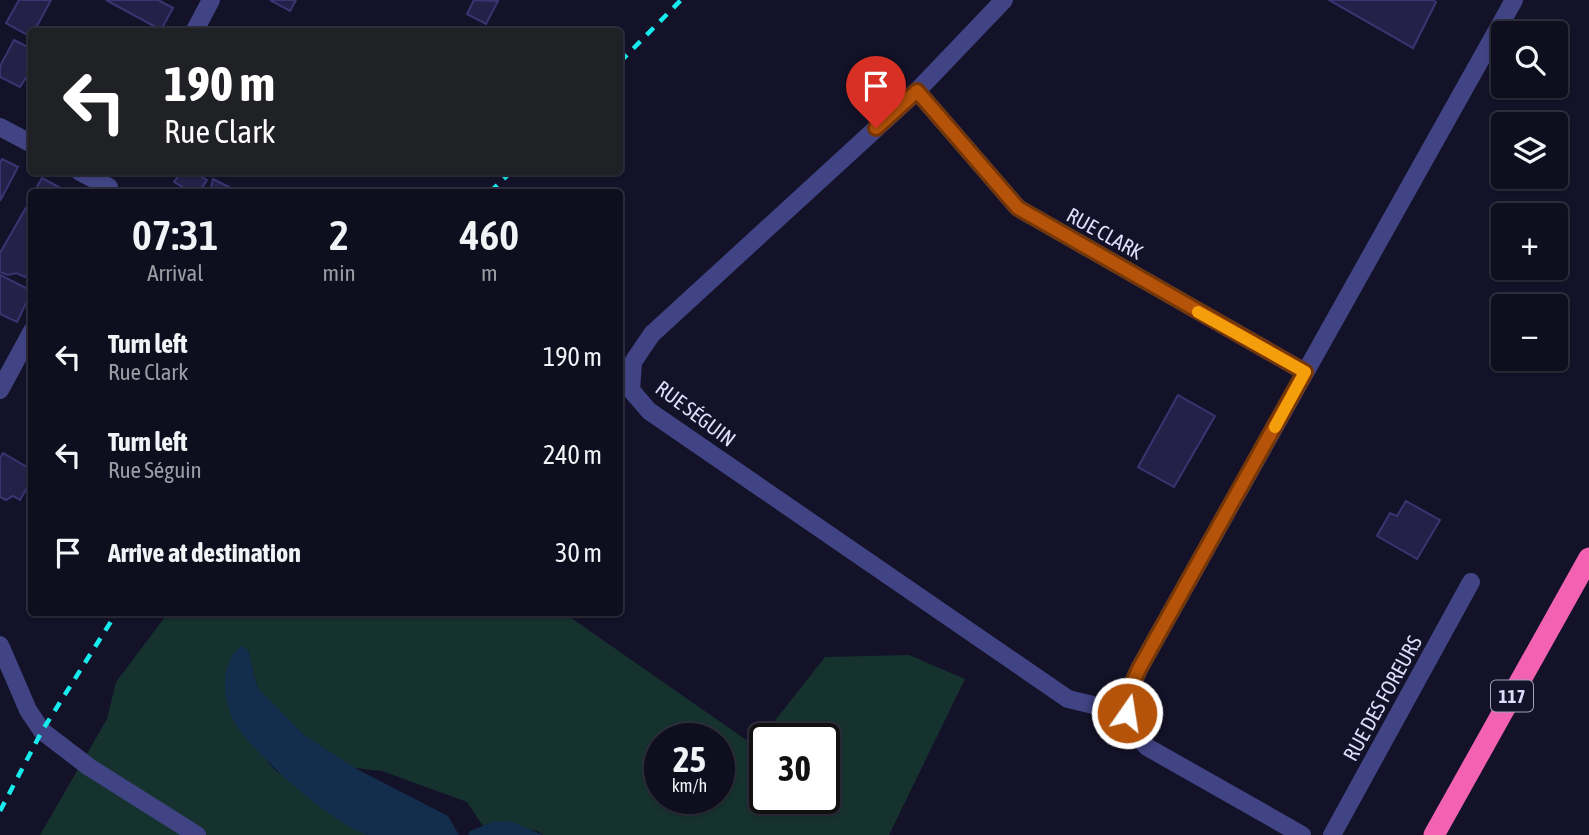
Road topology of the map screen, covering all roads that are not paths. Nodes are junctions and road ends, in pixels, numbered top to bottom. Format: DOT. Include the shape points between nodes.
graph roads {
  1 [pos="211,0"];
  2 [pos="1004,0"];
  3 [pos="1514,0"];
  4 [pos="196,28"];
  5 [pos="917,91"];
  6 [pos="0,127"];
  7 [pos="28,142"];
  8 [pos="88,175"];
  9 [pos="111,184"];
  10 [pos="28,338"];
  11 [pos="1305,372"];
  12 [pos="0,390"];
  13 [pos="1589,558"];
  14 [pos="1471,582"];
  15 [pos="0,645"];
  16 [pos="1127,713"];
  17 [pos="197,835"];
  18 [pos="1302,835"];
  19 [pos="1332,835"];
  20 [pos="1434,835"];
  1 -- 4 [label="street"];
  2 -- 5 [label="street, RUE SÉGUIN"];
  3 -- 11 [label="street"];
  5 -- 11 [label="street, RUE CLARK" via="1018,208"];
  5 -- 16 [label="street, RUE SÉGUIN" via="652,334 633,362 631,390 649,411 1068,699"];
  6 -- 7 [label="street"];
  8 -- 9 [label="street"];
  10 -- 12 [label="street"];
  11 -- 16 [label="street" via="1139,669 1125,700"];
  13 -- 20 [label="highway, 117"];
  14 -- 19 [label="street, RUE DES FOREURS"];
  15 -- 17 [label="street" via="42,731 89,767"];
  16 -- 18 [label="street" via="1132,732 1147,747"];
}
